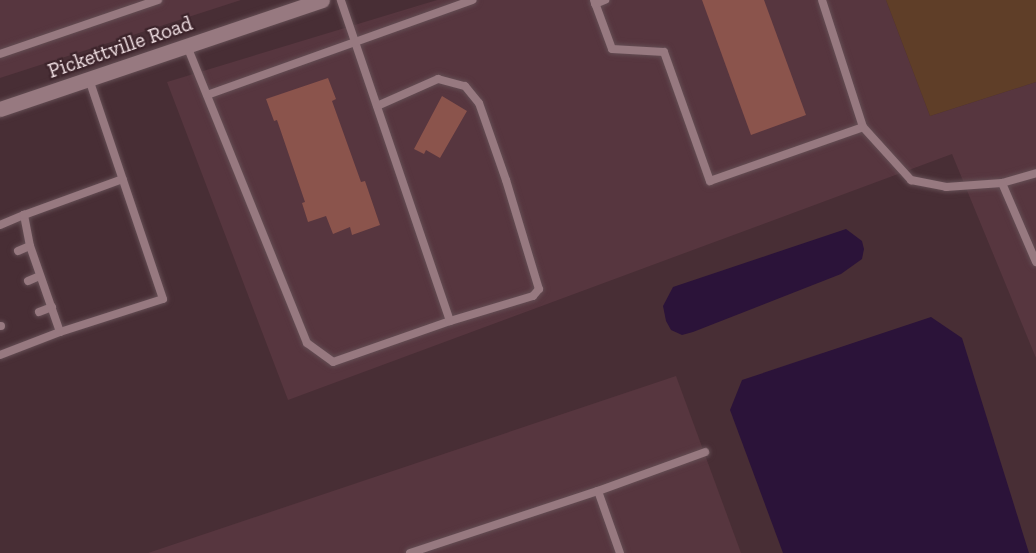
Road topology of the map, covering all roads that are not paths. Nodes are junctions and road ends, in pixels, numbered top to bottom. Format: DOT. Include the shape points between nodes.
graph roads {
  1 [pos="158,0"];
  2 [pos="322,0"];
  3 [pos="341,0"];
  4 [pos="473,0"];
  5 [pos="605,0"];
  6 [pos="822,0"];
  7 [pos="594,2"];
  8 [pos="355,42"];
  9 [pos="187,46"];
  10 [pos="0,54"];
  11 [pos="89,79"];
  12 [pos="207,95"];
  13 [pos="377,106"];
  14 [pos="0,109"];
  15 [pos="863,127"];
  16 [pos="1036,172"];
  17 [pos="123,179"];
  18 [pos="1002,183"];
  19 [pos="24,215"];
  20 [pos="0,225"];
  21 [pos="30,246"];
  22 [pos="18,251"];
  23 [pos="1036,262"];
  24 [pos="40,276"];
  25 [pos="28,280"];
  26 [pos="52,307"];
  27 [pos="39,312"];
  28 [pos="450,321"];
  29 [pos="60,332"];
  30 [pos="0,355"];
  31 [pos="705,452"];
  32 [pos="598,491"];
  33 [pos="410,553"];
  34 [pos="620,553"];
  1 -- 10 [label="lane"];
  2 -- 9 [label="street, Pickettville Road"];
  3 -- 8 [label="lane"];
  4 -- 8 [label="lane"];
  5 -- 7 [label="lane"];
  6 -- 15 [label="lane"];
  7 -- 15 [label="lane" via="612,49 664,52 710,181"];
  8 -- 12 [label="lane"];
  8 -- 13 [label="lane"];
  9 -- 11 [label="street, Pickettville Road"];
  9 -- 12 [label="lane"];
  11 -- 14 [label="street, Pickettville Road"];
  11 -- 17 [label="lane"];
  12 -- 28 [label="lane" via="307,343 333,362"];
  13 -- 28 [label="lane"];
  13 -- 28 [label="lane" via="438,80 465,86 478,103 506,180 540,289 533,296"];
  15 -- 18 [label="lane" via="911,180 946,187"];
  16 -- 18 [label="lane"];
  17 -- 19 [label="lane"];
  17 -- 29 [label="lane" via="163,299"];
  18 -- 23 [label="lane"];
  19 -- 20 [label="lane"];
  19 -- 21 [label="lane"];
  21 -- 22 [label="lane"];
  21 -- 24 [label="lane"];
  24 -- 25 [label="lane"];
  24 -- 26 [label="lane"];
  26 -- 27 [label="lane"];
  26 -- 29 [label="lane"];
  29 -- 30 [label="lane"];
  31 -- 32 [label="lane"];
  32 -- 33 [label="lane"];
  32 -- 34 [label="lane"];
}
